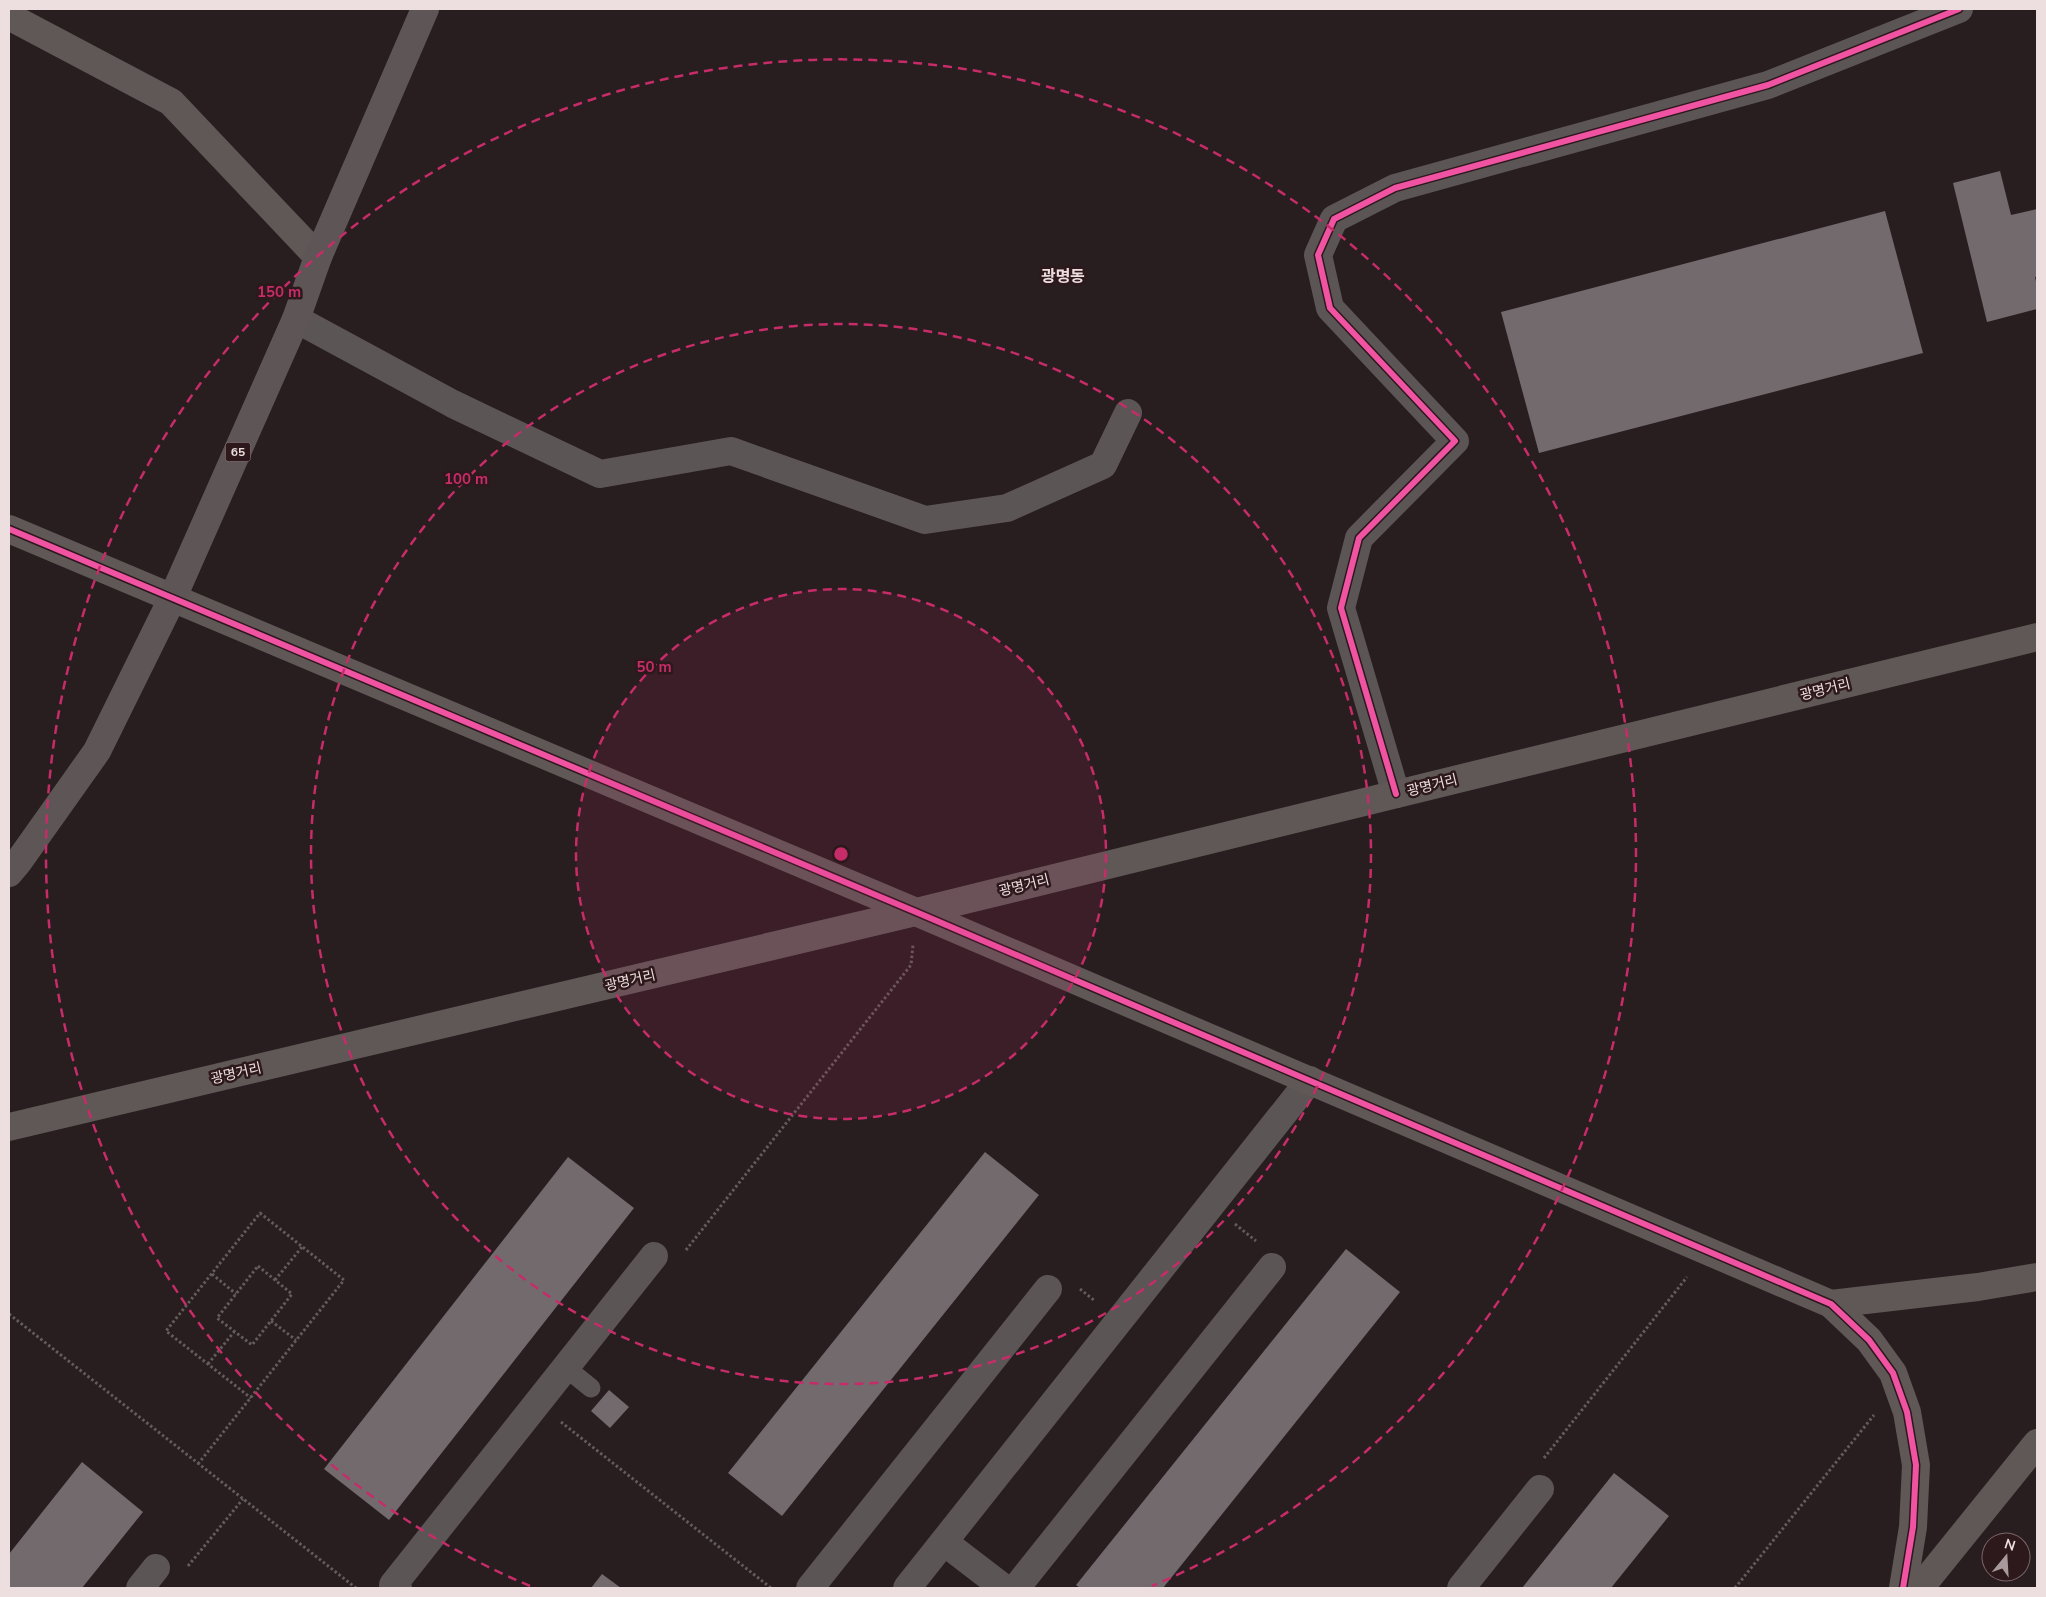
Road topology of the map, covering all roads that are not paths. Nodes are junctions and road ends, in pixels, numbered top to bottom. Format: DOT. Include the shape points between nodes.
graph roads {
  1 [pos="9,9"];
  2 [pos="424,9"];
  3 [pos="1959,9"];
  4 [pos="318,257"];
  5 [pos="296,319"];
  6 [pos="1128,413"];
  7 [pos="9,528"];
  8 [pos="173,597"];
  9 [pos="2037,637"];
  10 [pos="1396,794"];
  11 [pos="9,873"];
  12 [pos="916,912"];
  13 [pos="1310,1080"];
  14 [pos="9,1127"];
  15 [pos="654,1256"];
  16 [pos="1272,1267"];
  17 [pos="2037,1277"];
  18 [pos="1048,1289"];
  19 [pos="1831,1304"];
  20 [pos="565,1367"];
  21 [pos="591,1388"];
  22 [pos="2037,1443"];
  23 [pos="1540,1489"];
  24 [pos="944,1542"];
  25 [pos="398,1588"];
  26 [pos="810,1588"];
  27 [pos="907,1588"];
  28 [pos="1004,1588"];
  29 [pos="1016,1588"];
  30 [pos="1461,1588"];
  31 [pos="1903,1588"];
  32 [pos="1920,1588"];
  1 -- 4 [label="street" via="16,20 171,102"];
  2 -- 4 [label="main road, 65"];
  3 -- 10 [label="street" via="1768,86 1395,188 1334,219 1318,255 1330,308 1455,441 1359,538 1340,608"];
  4 -- 5 [label="main road, 65"];
  5 -- 6 [label="street" via="453,404 600,474 731,451 925,520 1007,508 1103,465"];
  5 -- 8 [label="main road, 65"];
  7 -- 8 [label="street"];
  8 -- 11 [label="main road, 65" via="97,751"];
  8 -- 12 [label="street"];
  9 -- 10 [label="street, 광명거리"];
  10 -- 12 [label="street, 광명거리"];
  12 -- 13 [label="street"];
  12 -- 14 [label="street, 광명거리"];
  13 -- 19 [label="street"];
  13 -- 24 [label="street"];
  15 -- 20 [label="street"];
  16 -- 29 [label="street"];
  17 -- 19 [label="street"];
  18 -- 26 [label="street"];
  19 -- 31 [label="street" via="1869,1340 1893,1373 1906,1412 1916,1465 1913,1527"];
  20 -- 21 [label="lane"];
  20 -- 25 [label="street" via="393,1584"];
  22 -- 32 [label="street"];
  23 -- 30 [label="street"];
  24 -- 27 [label="street"];
  24 -- 28 [label="street"];
}
